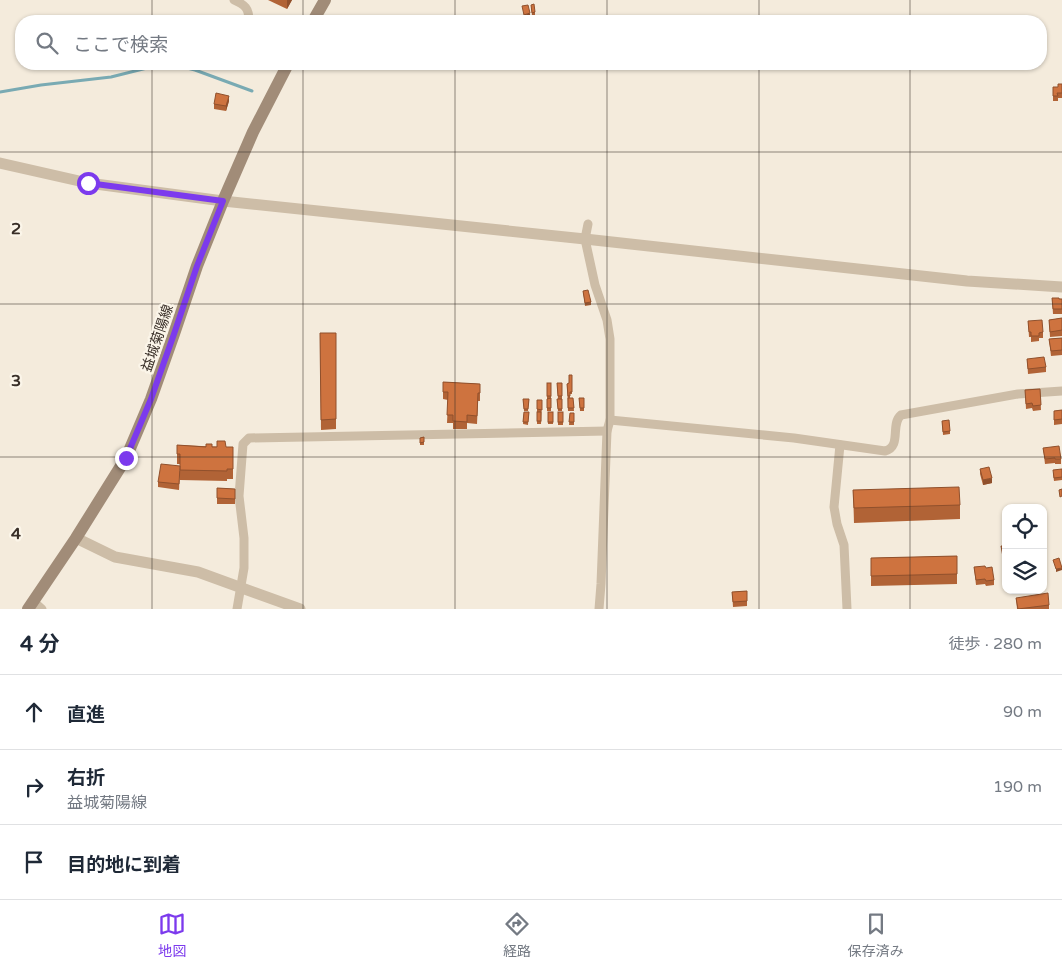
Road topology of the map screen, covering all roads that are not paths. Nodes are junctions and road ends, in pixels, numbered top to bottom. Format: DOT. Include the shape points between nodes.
graph roads {
  1 [pos="234,0"];
  2 [pos="325,0"];
  3 [pos="249,15"];
  4 [pos="316,15"];
  5 [pos="285,70"];
  6 [pos="0,163"];
  7 [pos="223,201"];
  8 [pos="588,224"];
  9 [pos="585,239"];
  10 [pos="1062,288"];
  11 [pos="1062,391"];
  12 [pos="610,420"];
  13 [pos="608,431"];
  14 [pos="840,445"];
  15 [pos="76,538"];
  16 [pos="240,587"];
  17 [pos="34,606"];
  18 [pos="236,609"];
  19 [pos="300,609"];
  20 [pos="599,609"];
  21 [pos="846,609"];
  1 -- 3 [label="street" via="242,4"];
  2 -- 4 [label="main road"];
  5 -- 7 [label="main road, 益城菊陽線"];
  6 -- 7 [label="street" via="88,183"];
  7 -- 9 [label="street"];
  7 -- 15 [label="main road, 益城菊陽線" via="151,399 126,458"];
  8 -- 9 [label="street"];
  9 -- 10 [label="street" via="967,281"];
  9 -- 12 [label="street" via="610,339"];
  11 -- 14 [label="street" via="1018,394 901,415 897,419 894,446 888,451"];
  12 -- 13 [label="street"];
  12 -- 14 [label="street"];
  13 -- 16 [label="street" via="249,438 243,444 239,496 244,538"];
  13 -- 20 [label="street"];
  14 -- 21 [label="street" via="834,507 844,546"];
  15 -- 16 [label="street" via="115,557 198,572"];
  15 -- 17 [label="main road, 益城菊陽線"];
  16 -- 18 [label="street"];
  16 -- 19 [label="street"];
}
